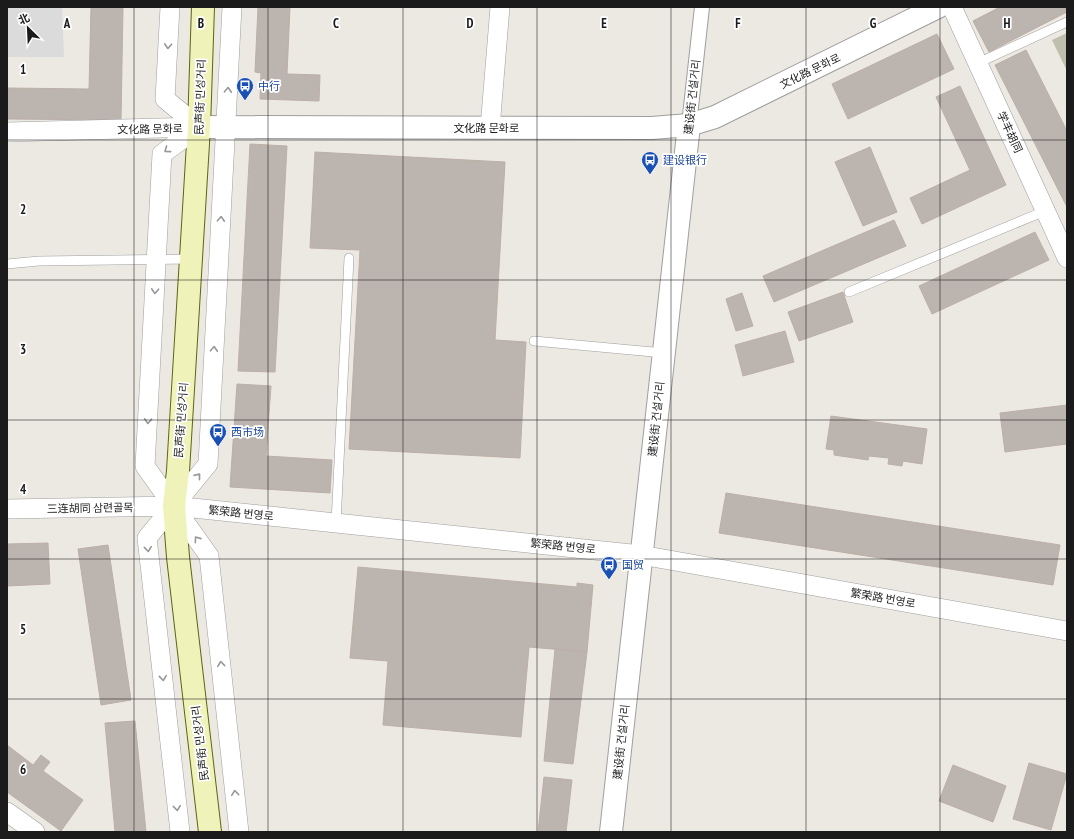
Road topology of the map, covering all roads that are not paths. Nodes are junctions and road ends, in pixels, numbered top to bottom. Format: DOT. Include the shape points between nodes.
graph roads {
  1 [pos="170,7"];
  2 [pos="203,7"];
  3 [pos="232,7"];
  4 [pos="500,7"];
  5 [pos="702,7"];
  6 [pos="938,7"];
  7 [pos="952,7"];
  8 [pos="1067,22"];
  9 [pos="978,63"];
  10 [pos="689,125"];
  11 [pos="199,127"];
  12 [pos="226,128"];
  13 [pos="490,128"];
  14 [pos="7,132"];
  15 [pos="1045,211"];
  16 [pos="349,258"];
  17 [pos="1067,258"];
  18 [pos="191,259"];
  19 [pos="156,260"];
  20 [pos="7,264"];
  21 [pos="849,292"];
  22 [pos="534,341"];
  23 [pos="664,352"];
  24 [pos="174,506"];
  25 [pos="7,510"];
  26 [pos="336,523"];
  27 [pos="641,554"];
  28 [pos="1067,631"];
  29 [pos="7,812"];
  30 [pos="35,832"];
  31 [pos="180,832"];
  32 [pos="210,832"];
  33 [pos="239,832"];
  34 [pos="611,832"];
  1 -- 11 [label="street, one-way" via="165,99"];
  2 -- 11 [label="main road, 民声街 민성거리"];
  12 -- 3 [label="street, one-way"];
  4 -- 13 [label="street"];
  5 -- 10 [label="street, 建设街 건설거리"];
  6 -- 10 [label="street, 文化路 문화로" via="715,117"];
  7 -- 9 [label="street, 学丰胡同"];
  8 -- 9 [label="lane"];
  9 -- 15 [label="street, 学丰胡同"];
  10 -- 13 [label="street, 文化路 문화로" via="652,128"];
  10 -- 23 [label="street, 建设街 건설거리"];
  11 -- 12 [label="street, 文化路 문화로"];
  11 -- 14 [label="street, 文化路 문화로"];
  11 -- 18 [label="main road, 民声街 민성거리"];
  11 -- 19 [label="street, one-way" via="162,154"];
  12 -- 13 [label="street, 文化路 문화로"];
  24 -- 12 [label="street, one-way" via="208,464"];
  15 -- 17 [label="street, 学丰胡同"];
  15 -- 21 [label="lane"];
  16 -- 26 [label="lane"];
  18 -- 19 [label="lane"];
  18 -- 24 [label="main road, 民声街 민성거리"];
  19 -- 20 [label="lane" via="39,261"];
  19 -- 24 [label="street, one-way" via="145,466"];
  22 -- 23 [label="lane"];
  23 -- 27 [label="street, 建设街 건설거리"];
  24 -- 25 [label="street, 三连胡同 삼련골목"];
  24 -- 26 [label="street, 繁荣路 번영로"];
  24 -- 31 [label="street, one-way" via="147,538"];
  24 -- 32 [label="main road, 民声街 민성거리"];
  33 -- 24 [label="street, one-way" via="209,556"];
  26 -- 27 [label="street, 繁荣路 번영로"];
  27 -- 28 [label="street, 繁荣路 번영로"];
  27 -- 34 [label="street, 建设街 건설거리"];
  29 -- 30 [label="street"];
}
